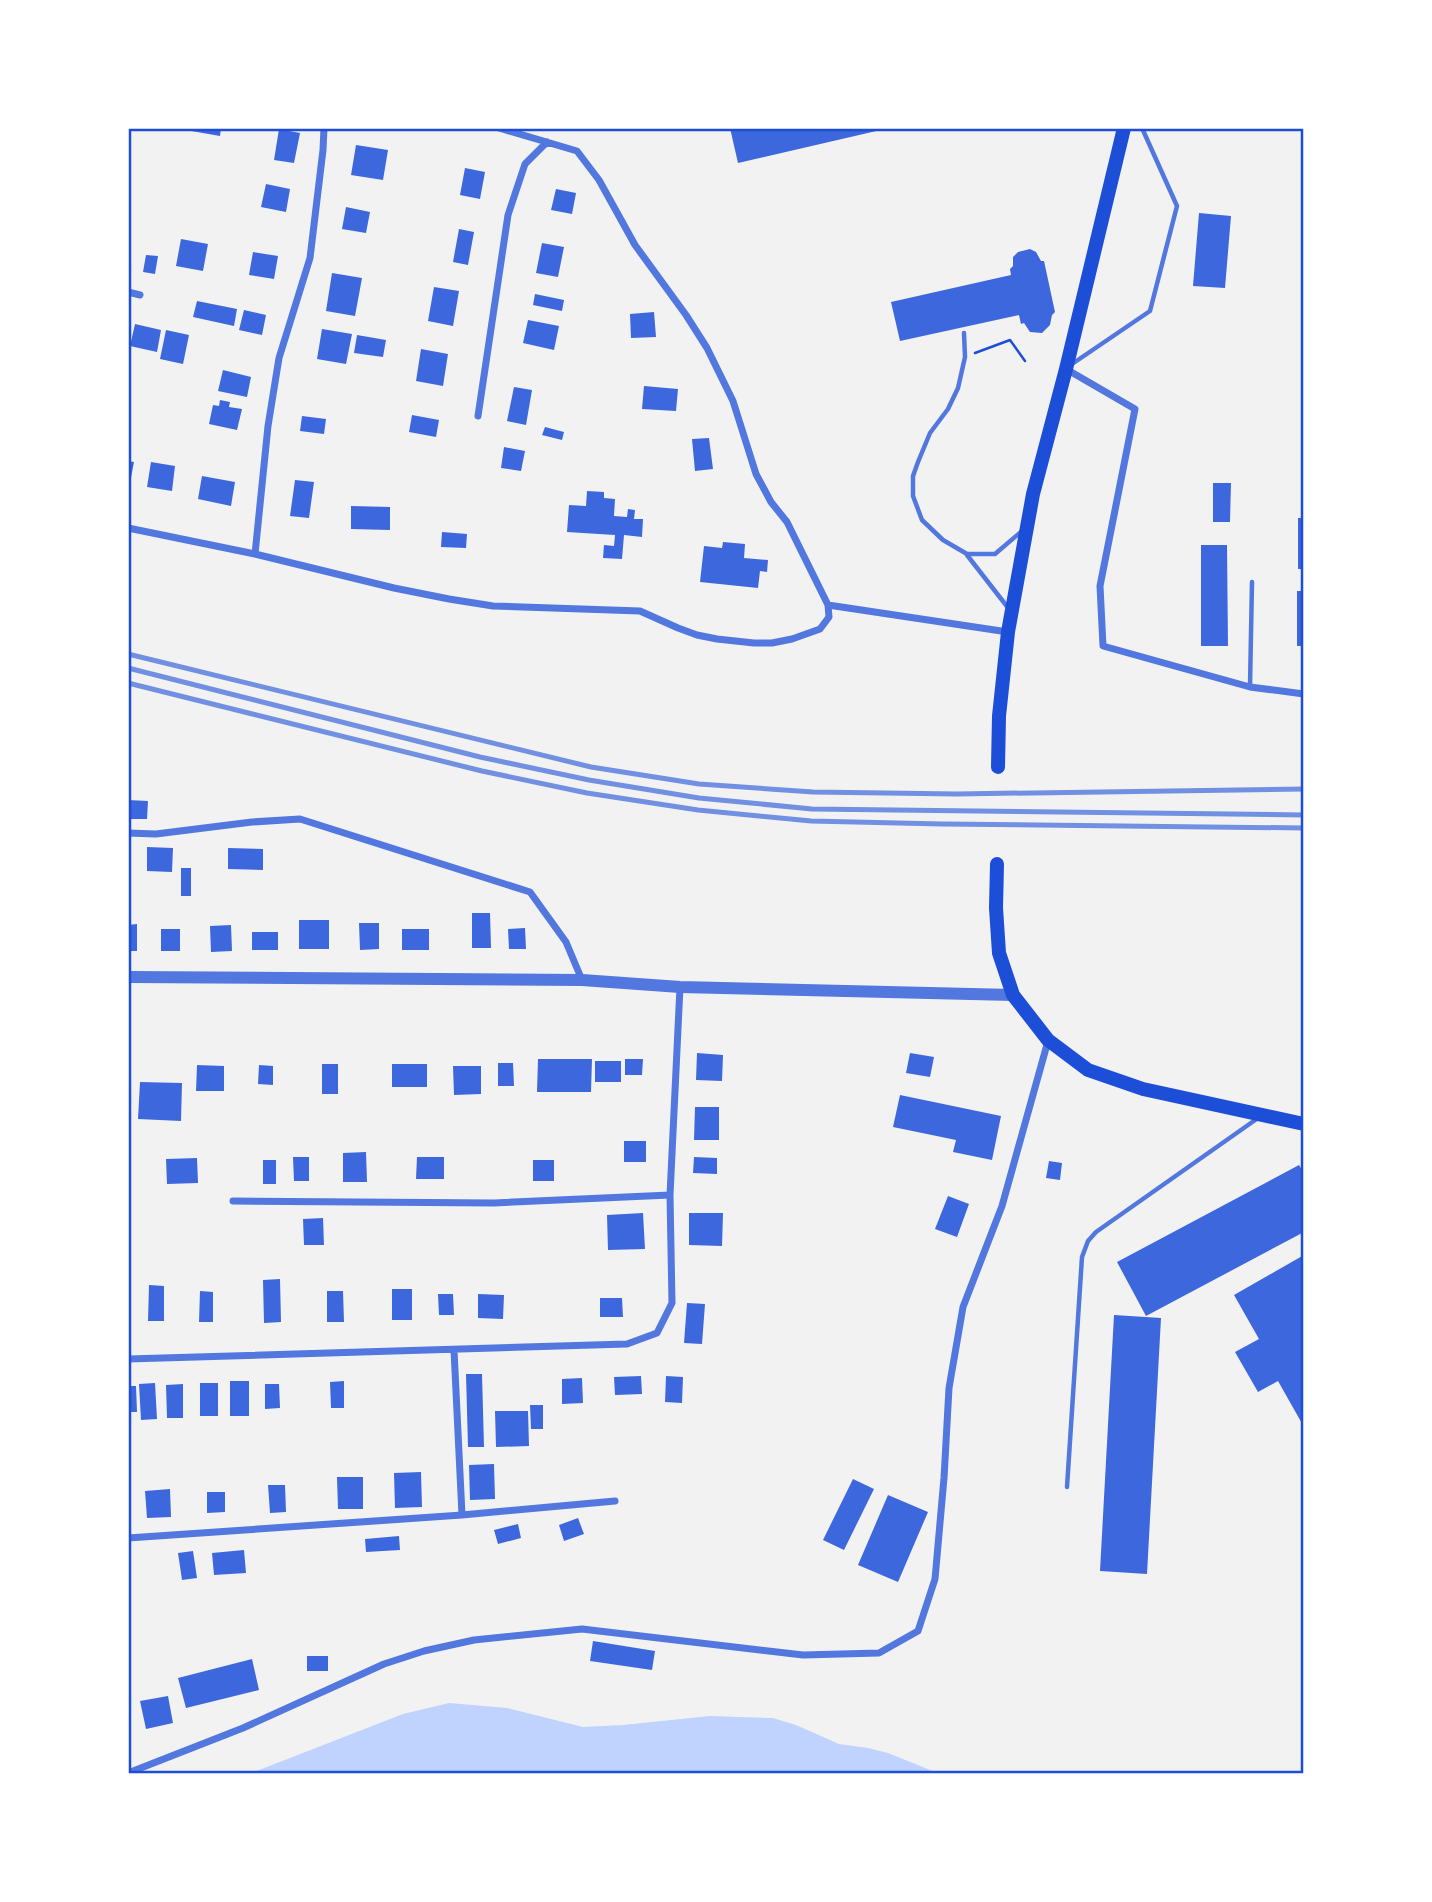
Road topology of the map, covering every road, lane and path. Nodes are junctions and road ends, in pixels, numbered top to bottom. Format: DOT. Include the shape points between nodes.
graph roads {
  1 [pos="324,128"];
  2 [pos="499,128"];
  3 [pos="1124,128"];
  4 [pos="1142,128"];
  5 [pos="547,142"];
  6 [pos="128,292"];
  7 [pos="140,295"];
  8 [pos="964,333"];
  9 [pos="965,357"];
  10 [pos="1025,361"];
  11 [pos="1066,369"];
  12 [pos="478,416"];
  13 [pos="1027,527"];
  14 [pos="128,528"];
  15 [pos="255,554"];
  16 [pos="967,554"];
  17 [pos="1252,582"];
  18 [pos="828,605"];
  19 [pos="1012,613"];
  20 [pos="1008,632"];
  21 [pos="1250,687"];
  22 [pos="1304,694"];
  23 [pos="998,767"];
  24 [pos="128,833"];
  25 [pos="996,864"];
  26 [pos="128,977"];
  27 [pos="582,980"];
  28 [pos="680,987"];
  29 [pos="1013,995"];
  30 [pos="1048,1040"];
  31 [pos="1261,1115"];
  32 [pos="1304,1124"];
  33 [pos="670,1195"];
  34 [pos="233,1201"];
  35 [pos="454,1350"];
  36 [pos="128,1359"];
  37 [pos="1067,1487"];
  38 [pos="615,1500"];
  39 [pos="462,1515"];
  40 [pos="128,1538"];
  41 [pos="128,1773"];
  1 -- 15 [label="street" via="310,258 279,358"];
  2 -- 5 [label="street"];
  3 -- 11 [label="main road"];
  4 -- 11 [label="lane" via="1177,206 1150,311"];
  5 -- 12 [label="street" via="526,164 508,215"];
  5 -- 18 [label="street" via="577,151 707,348 733,401 756,474 787,522"];
  6 -- 7 [label="street"];
  8 -- 9 [label="lane"];
  9 -- 10 [label="path" via="1010,340"];
  9 -- 16 [label="lane" via="958,388 918,462 913,496 922,520"];
  11 -- 13 [label="main road"];
  11 -- 21 [label="street" via="1135,409 1100,586 1103,646"];
  13 -- 16 [label="lane" via="995,554"];
  13 -- 19 [label="main road"];
  14 -- 15 [label="street"];
  15 -- 18 [label="street" via="394,588 493,606 640,611 697,635 754,643 792,639 820,629 829,617"];
  16 -- 19 [label="lane"];
  17 -- 21 [label="lane"];
  18 -- 20 [label="street"];
  19 -- 20 [label="main road"];
  20 -- 23 [label="main road"];
  21 -- 22 [label="street"];
  24 -- 27 [label="street" via="300,819 530,892 566,942"];
  25 -- 29 [label="main road" via="999,953"];
  26 -- 27 [label="street"];
  27 -- 28 [label="street"];
  28 -- 29 [label="street"];
  28 -- 33 [label="street"];
  29 -- 30 [label="main road"];
  30 -- 31 [label="main road" via="1088,1070 1132,1086"];
  30 -- 41 [label="street" via="1002,1206 963,1307 949,1388 935,1579 918,1631 879,1653 803,1656 582,1629 474,1640 384,1664 243,1728"];
  31 -- 32 [label="main road"];
  31 -- 37 [label="lane" via="1088,1241 1082,1257"];
  33 -- 34 [label="street" via="494,1203"];
  33 -- 35 [label="street" via="672,1303 657,1334 627,1345"];
  35 -- 36 [label="street"];
  35 -- 39 [label="street"];
  38 -- 39 [label="street"];
  39 -- 40 [label="street"];
}
